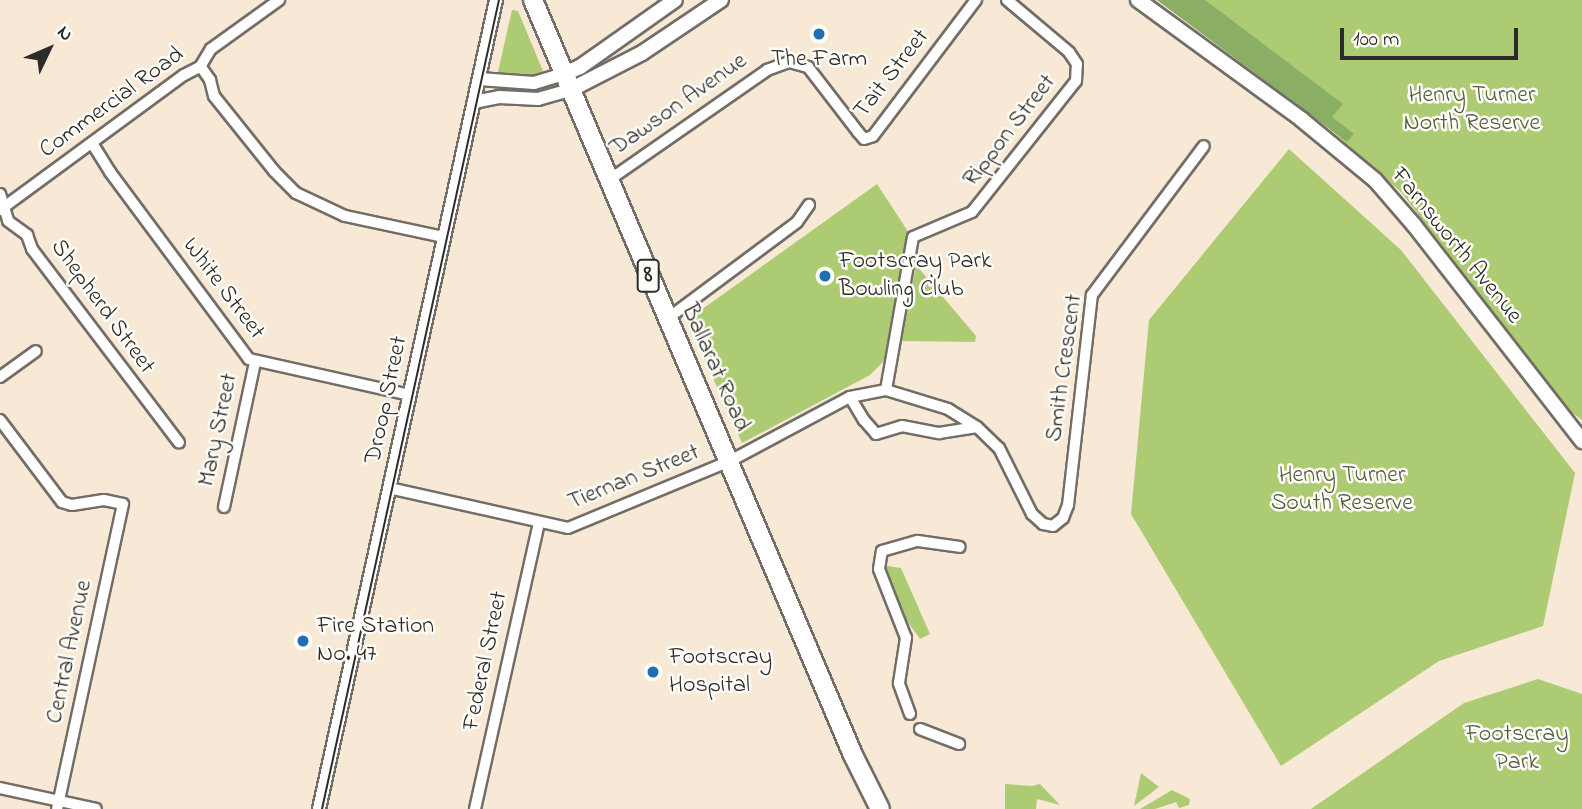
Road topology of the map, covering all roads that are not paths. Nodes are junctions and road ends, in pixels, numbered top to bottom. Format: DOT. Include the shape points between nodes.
graph roads {
  1 [pos="279,0"];
  2 [pos="496,0"];
  3 [pos="533,0"];
  4 [pos="721,0"];
  5 [pos="976,0"];
  6 [pos="1007,0"];
  7 [pos="1138,0"];
  8 [pos="673,2"];
  9 [pos="685,25"];
  10 [pos="201,66"];
  11 [pos="479,79"];
  12 [pos="567,82"];
  13 [pos="474,102"];
  14 [pos="864,139"];
  15 [pos="92,143"];
  16 [pos="1204,146"];
  17 [pos="609,180"];
  18 [pos="0,194"];
  19 [pos="809,205"];
  20 [pos="2,209"];
  21 [pos="444,237"];
  22 [pos="667,319"];
  23 [pos="36,351"];
  24 [pos="255,362"];
  25 [pos="0,377"];
  26 [pos="886,390"];
  27 [pos="410,395"];
  28 [pos="850,397"];
  29 [pos="1560,415"];
  30 [pos="0,420"];
  31 [pos="1582,425"];
  32 [pos="976,427"];
  33 [pos="1582,441"];
  34 [pos="179,443"];
  35 [pos="730,461"];
  36 [pos="389,488"];
  37 [pos="224,507"];
  38 [pos="538,522"];
  39 [pos="961,547"];
  40 [pos="910,714"];
  41 [pos="920,729"];
  42 [pos="959,744"];
  43 [pos="853,755"];
  44 [pos="0,788"];
  45 [pos="58,805"];
  46 [pos="96,809"];
  47 [pos="319,809"];
  48 [pos="475,809"];
  49 [pos="866,809"];
  50 [pos="880,809"];
  1 -- 10 [label="street, Commercial Road" via="211,49"];
  2 -- 11 [label="street, Droop Street"];
  3 -- 12 [label="highway, Ballarat Road / 8"];
  4 -- 9 [label="main road"];
  5 -- 14 [label="street, Tait Street" via="873,136"];
  6 -- 26 [label="street, Rippon Street" via="1069,52 1077,64 1076,82 972,212 913,237"];
  7 -- 29 [label="main road, Farnsworth Avenue" via="1319,133 1374,180"];
  8 -- 9 [label="main road"];
  8 -- 12 [label="main road" via="580,67"];
  9 -- 12 [label="main road" via="635,57"];
  10 -- 15 [label="street, Commercial Road"];
  10 -- 21 [label="street" via="214,96 296,193 345,216"];
  11 -- 12 [label="street"];
  11 -- 13 [label="street, Droop Street"];
  12 -- 13 [label="street" via="538,99 499,97"];
  12 -- 17 [label="highway, Ballarat Road / 8"];
  13 -- 21 [label="street, Droop Street"];
  14 -- 17 [label="street, Dawson Avenue" via="818,77 807,67 789,62 767,70"];
  15 -- 20 [label="street, Commercial Road"];
  15 -- 24 [label="street, White Street" via="236,344"];
  16 -- 32 [label="street, Smith Crescent" via="1092,295 1063,518 1053,526 1042,524 1032,514 999,448"];
  17 -- 22 [label="highway, Ballarat Road / 8"];
  18 -- 20 [label="street, Shepherd Street"];
  19 -- 22 [label="street" via="797,222"];
  20 -- 34 [label="street, Shepherd Street" via="10,224 27,235 32,249"];
  21 -- 27 [label="street, Droop Street"];
  22 -- 35 [label="highway, Ballarat Road / 8"];
  23 -- 25 [label="street"];
  24 -- 27 [label="street, White Street"];
  24 -- 37 [label="street, Mary Street"];
  26 -- 28 [label="street, Tiernan Street"];
  26 -- 32 [label="street" via="948,409"];
  27 -- 36 [label="street, Droop Street"];
  28 -- 32 [label="street" via="876,433 902,426 939,433"];
  28 -- 35 [label="street, Tiernan Street"];
  29 -- 31 [label="main road"];
  29 -- 33 [label="main road, Farnsworth Avenue"];
  30 -- 45 [label="street, Central Avenue" via="62,502 123,504"];
  35 -- 38 [label="street, Tiernan Street" via="568,528"];
  35 -- 43 [label="highway, Ballarat Road / 8"];
  36 -- 38 [label="street, Tiernan Street"];
  36 -- 47 [label="street, Droop Street"];
  38 -- 48 [label="street, Federal Street"];
  39 -- 40 [label="street" via="918,541 882,551 879,569 906,638 899,683"];
  41 -- 42 [label="street"];
  43 -- 49 [label="highway, Ballarat Road / 8"];
  43 -- 50 [label="highway, Ballarat Road / 8"];
  44 -- 45 [label="street"];
  45 -- 46 [label="street"];
}
